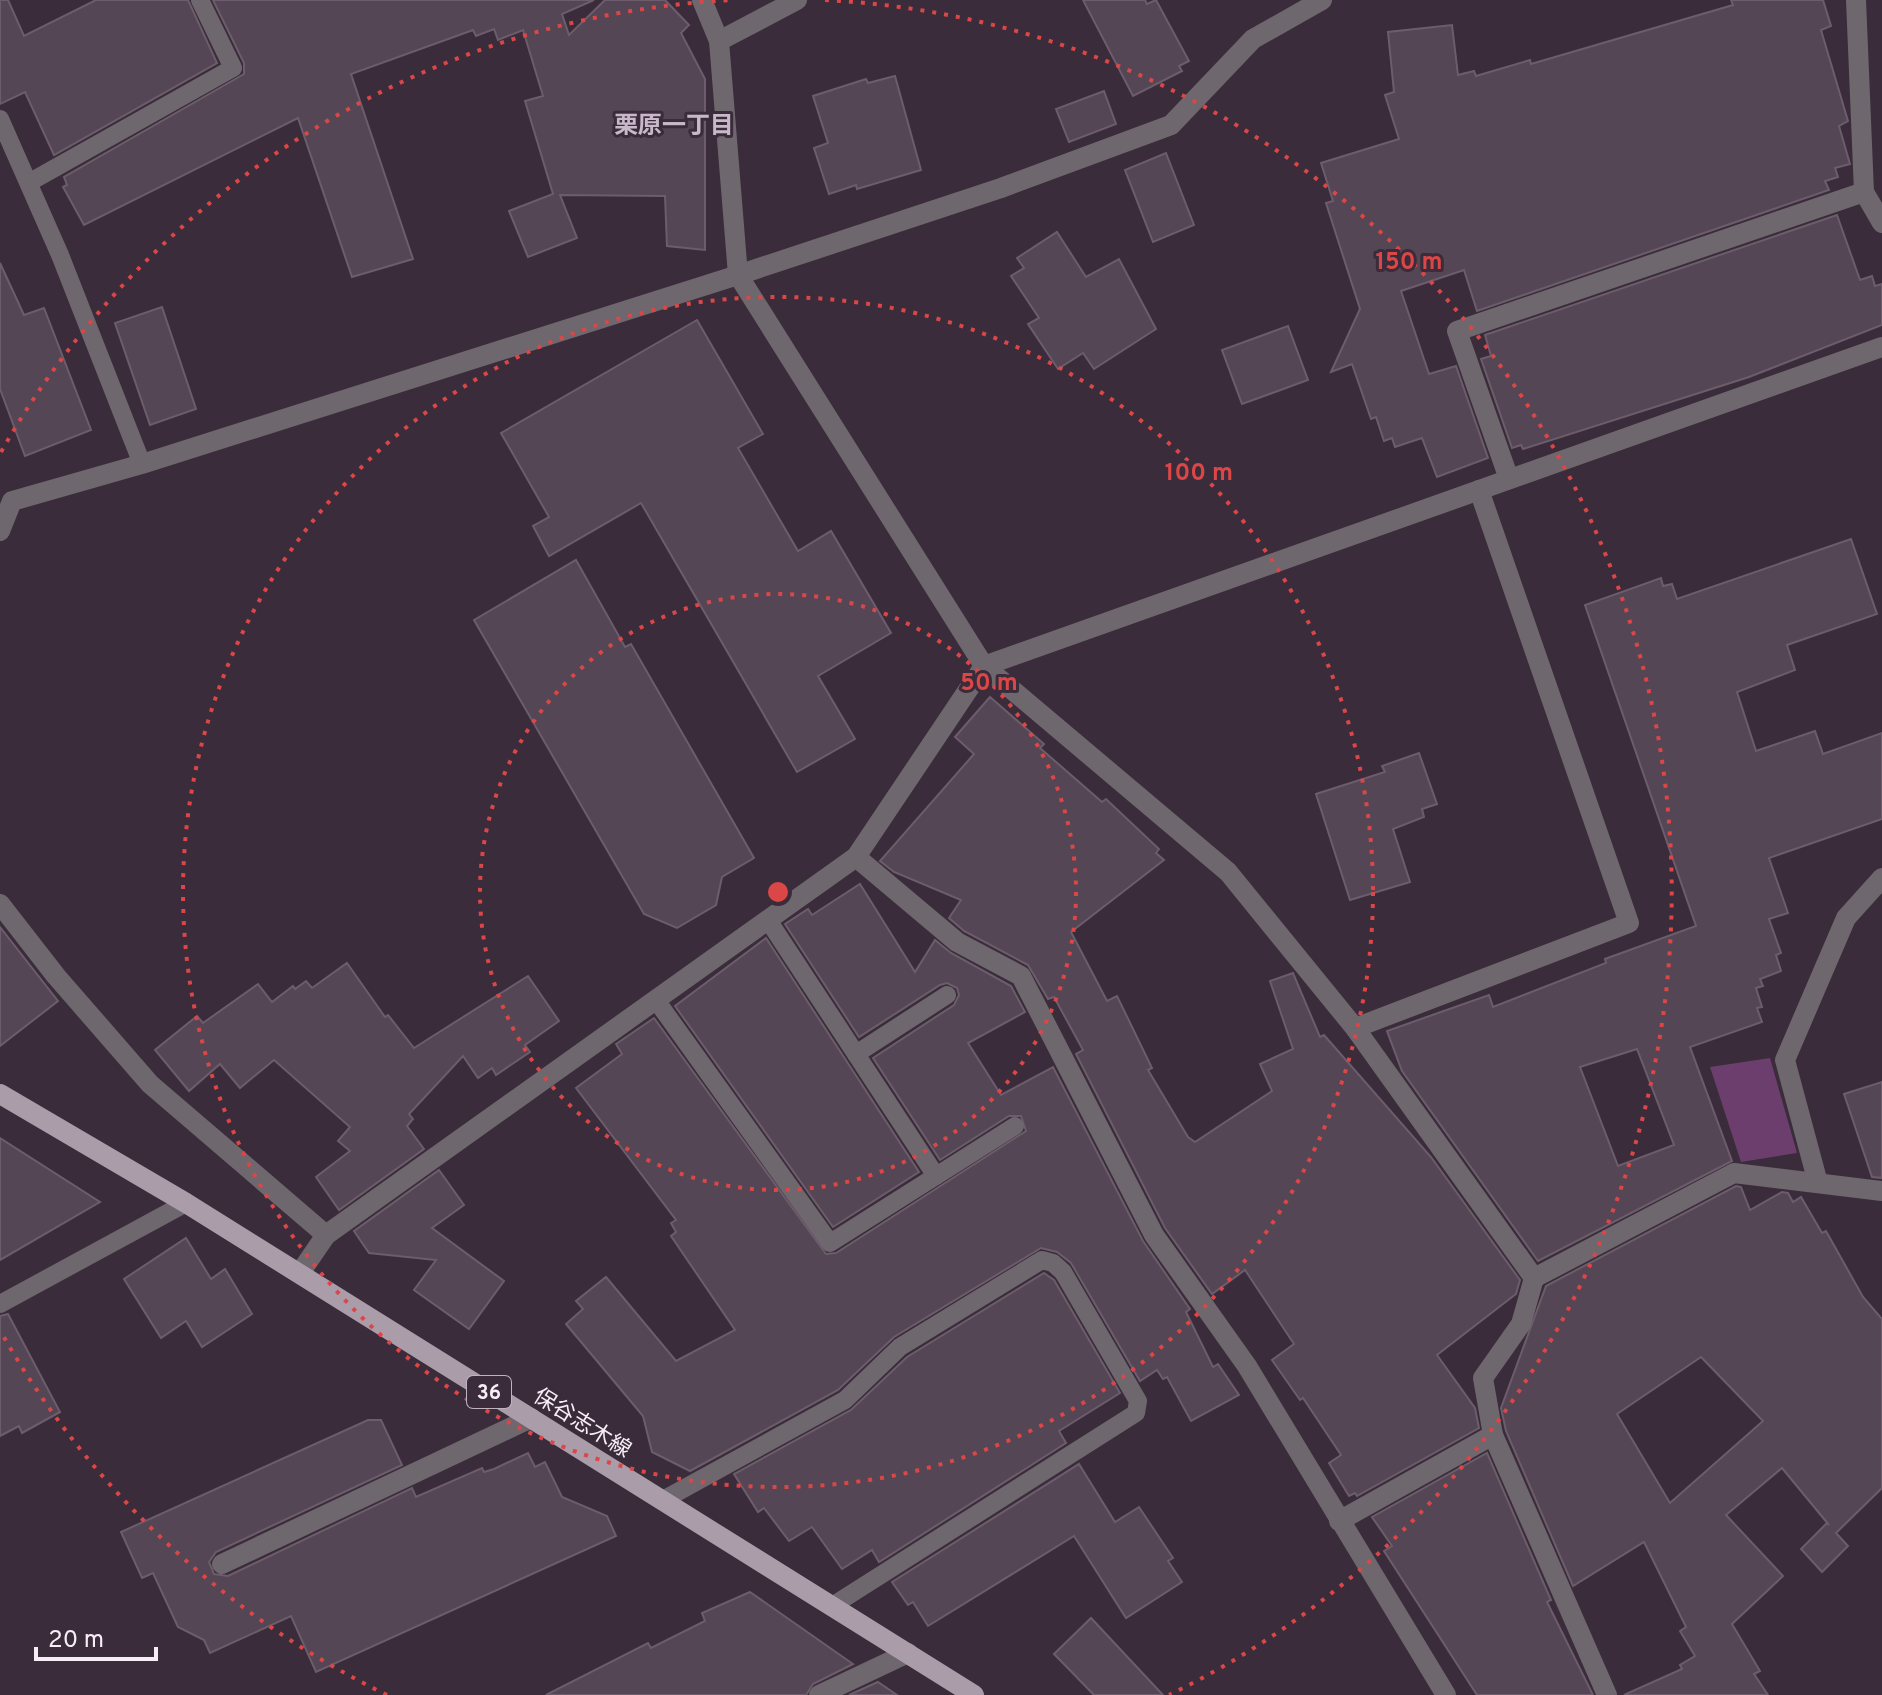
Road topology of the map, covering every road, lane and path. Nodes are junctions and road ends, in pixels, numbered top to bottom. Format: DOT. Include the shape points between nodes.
graph roads {
  1 [pos="200,0"];
  2 [pos="702,0"];
  3 [pos="797,0"];
  4 [pos="1322,0"];
  5 [pos="1856,0"];
  6 [pos="719,41"];
  7 [pos="0,119"];
  8 [pos="30,182"];
  9 [pos="1864,192"];
  10 [pos="1882,223"];
  11 [pos="738,275"];
  12 [pos="1882,347"];
  13 [pos="142,464"];
  14 [pos="1509,479"];
  15 [pos="1479,490"];
  16 [pos="6,499"];
  17 [pos="0,531"];
  18 [pos="984,666"];
  19 [pos="856,857"];
  20 [pos="1882,878"];
  21 [pos="0,904"];
  22 [pos="768,920"];
  23 [pos="947,995"];
  24 [pos="656,1000"];
  25 [pos="1355,1028"];
  26 [pos="856,1054"];
  27 [pos="0,1094"];
  28 [pos="1015,1126"];
  29 [pos="936,1176"];
  30 [pos="1818,1183"];
  31 [pos="1882,1191"];
  32 [pos="186,1203"];
  33 [pos="326,1235"];
  34 [pos="300,1273"];
  35 [pos="1534,1278"];
  36 [pos="0,1304"];
  37 [pos="531,1418"];
  38 [pos="1493,1435"];
  39 [pos="663,1500"];
  40 [pos="1339,1521"];
  41 [pos="222,1564"];
  42 [pos="832,1606"];
  43 [pos="908,1653"];
  44 [pos="819,1695"];
  45 [pos="974,1695"];
  46 [pos="1446,1695"];
  47 [pos="1607,1695"];
  1 -- 8 [label="lane" via="233,68"];
  2 -- 6 [label="street"];
  3 -- 6 [label="street"];
  4 -- 11 [label="street" via="1253,39 1171,125"];
  5 -- 9 [label="street"];
  6 -- 11 [label="street"];
  7 -- 8 [label="lane"];
  8 -- 13 [label="lane"];
  9 -- 10 [label="street"];
  9 -- 14 [label="street" via="1457,331"];
  11 -- 13 [label="street"];
  11 -- 18 [label="street"];
  12 -- 14 [label="street"];
  13 -- 16 [label="street"];
  14 -- 15 [label="street"];
  15 -- 18 [label="street"];
  15 -- 25 [label="street" via="1629,923"];
  16 -- 17 [label="street"];
  18 -- 19 [label="street"];
  18 -- 25 [label="street" via="1228,872"];
  19 -- 22 [label="street"];
  19 -- 40 [label="street" via="957,942 1021,976 1154,1235 1247,1366"];
  20 -- 30 [label="street" via="1846,918 1785,1060"];
  21 -- 33 [label="street" via="150,1084"];
  22 -- 24 [label="street"];
  22 -- 26 [label="lane"];
  23 -- 26 [label="lane"];
  24 -- 29 [label="lane" via="830,1243"];
  24 -- 33 [label="street"];
  25 -- 35 [label="street"];
  26 -- 29 [label="lane"];
  27 -- 32 [label="main road, 保谷志木線 / 36"];
  28 -- 29 [label="lane"];
  30 -- 31 [label="street"];
  30 -- 35 [label="street" via="1734,1173"];
  32 -- 34 [label="main road, 保谷志木線 / 36"];
  32 -- 36 [label="lane"];
  33 -- 34 [label="street"];
  34 -- 37 [label="main road, 保谷志木線 / 36"];
  35 -- 38 [label="street" via="1521,1324 1483,1378"];
  37 -- 39 [label="main road, 保谷志木線 / 36"];
  37 -- 41 [label="street"];
  38 -- 40 [label="street"];
  38 -- 47 [label="street"];
  39 -- 42 [label="main road, 保谷志木線 / 36"];
  39 -- 42 [label="lane" via="845,1400 900,1347 1042,1260 1053,1263 1138,1401 1136,1413"];
  40 -- 46 [label="street"];
  42 -- 43 [label="main road, 保谷志木線 / 36"];
  43 -- 44 [label="street"];
  43 -- 45 [label="main road, 保谷志木線 / 36"];
}
